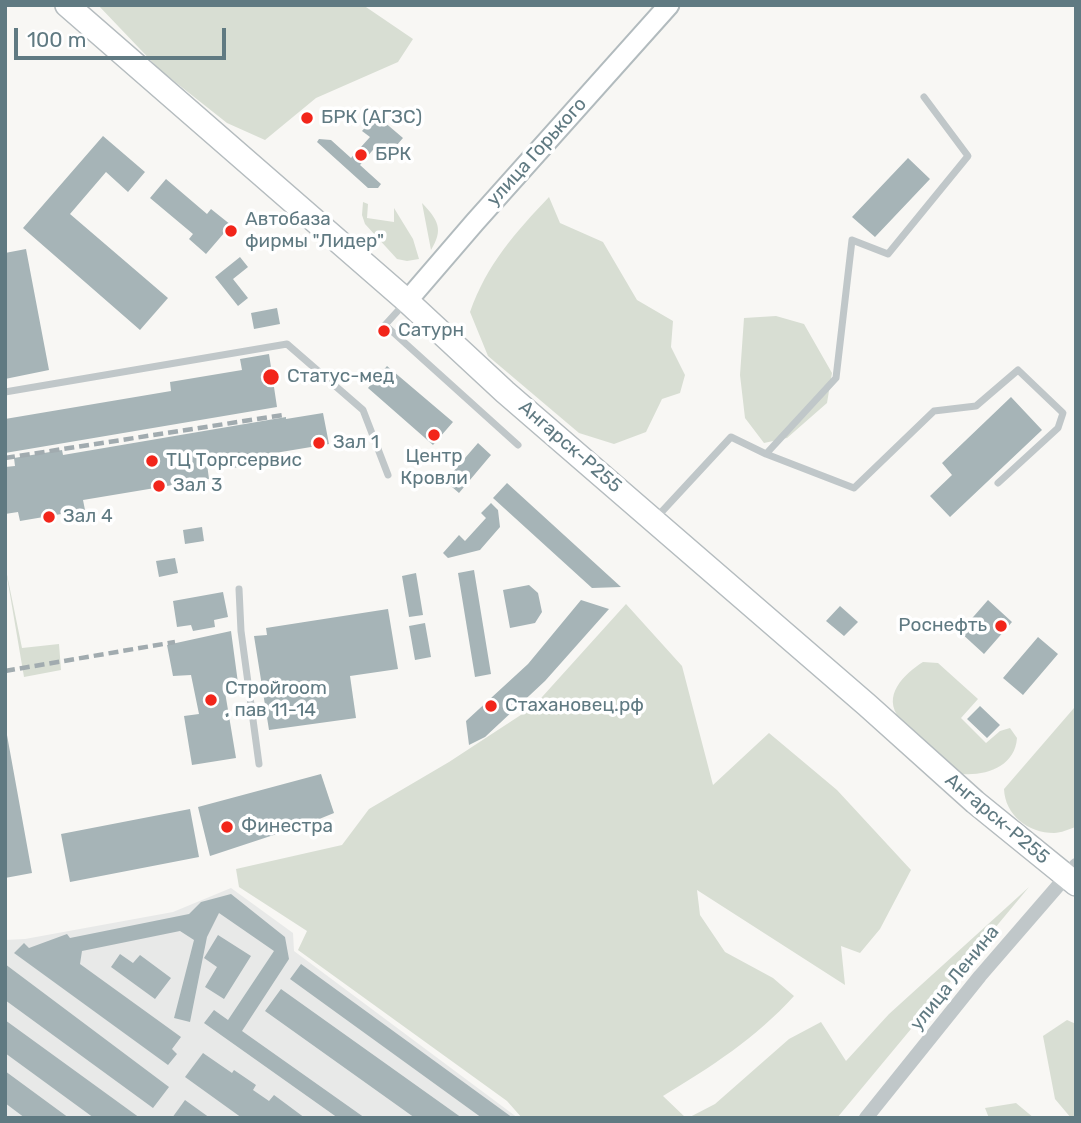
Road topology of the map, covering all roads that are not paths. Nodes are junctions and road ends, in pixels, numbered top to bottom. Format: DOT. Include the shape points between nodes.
graph roads {
  1 [pos="68,5"];
  2 [pos="668,5"];
  3 [pos="924,97"];
  4 [pos="407,301"];
  5 [pos="5,392"];
  6 [pos="518,446"];
  7 [pos="766,454"];
  8 [pos="388,475"];
  9 [pos="998,483"];
  10 [pos="654,520"];
  11 [pos="239,589"];
  12 [pos="259,764"];
  13 [pos="1072,875"];
  14 [pos="866,1118"];
  1 -- 4 [label="main road, Ангарск-Р255"];
  2 -- 4 [label="street, улица Горького"];
  3 -- 7 [label="lane" via="968,156 887,254 852,240 836,378"];
  4 -- 6 [label="lane" via="385,325"];
  4 -- 10 [label="main road, Ангарск-Р255" via="505,393"];
  5 -- 8 [label="lane" via="287,344 363,410"];
  7 -- 9 [label="lane" via="854,488 934,411 976,405 1018,370 1063,413 1058,428"];
  7 -- 10 [label="lane" via="731,437"];
  10 -- 13 [label="main road, Ангарск-Р255" via="975,802"];
  11 -- 12 [label="lane"];
  13 -- 14 [label="street, улица Ленина" via="980,976"];
}
